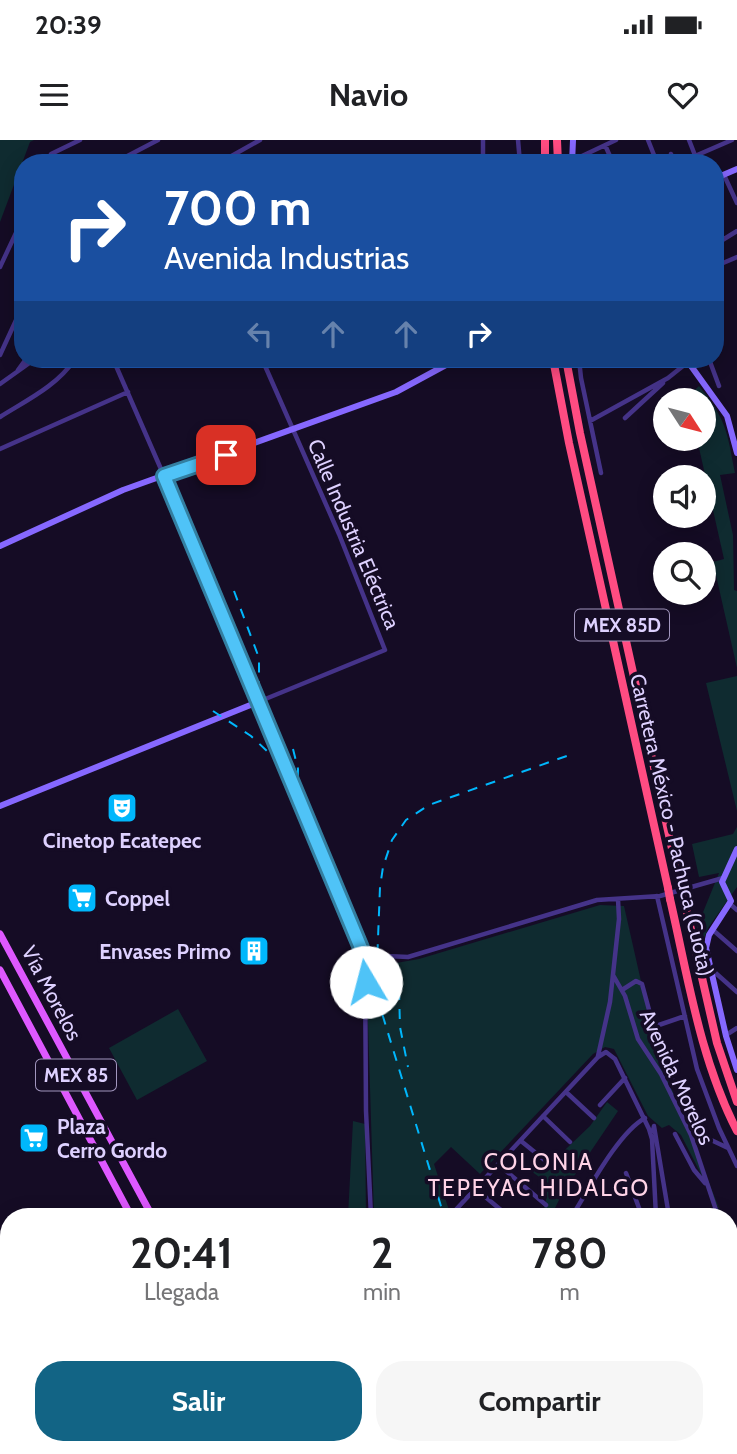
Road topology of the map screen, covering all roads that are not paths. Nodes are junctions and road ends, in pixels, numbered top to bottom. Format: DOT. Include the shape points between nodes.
graph roads {
  1 [pos="80,140"];
  2 [pos="158,140"];
  3 [pos="260,140"];
  4 [pos="616,140"];
  5 [pos="732,140"];
  6 [pos="606,143"];
  7 [pos="51,154"];
  8 [pos="131,154"];
  9 [pos="235,154"];
  10 [pos="586,154"];
  11 [pos="700,154"];
  12 [pos="737,169"];
  13 [pos="724,175"];
  14 [pos="737,203"];
  15 [pos="14,237"];
  16 [pos="0,267"];
  17 [pos="14,325"];
  18 [pos="0,355"];
  19 [pos="19,368"];
  20 [pos="23,368"];
  21 [pos="68,368"];
  22 [pos="117,368"];
  23 [pos="266,368"];
  24 [pos="440,368"];
  25 [pos="555,368"];
  26 [pos="568,368"];
  27 [pos="581,368"];
  28 [pos="680,368"];
  29 [pos="691,368"];
  30 [pos="712,368"];
  31 [pos="15,374"];
  32 [pos="668,378"];
  33 [pos="0,384"];
  34 [pos="719,386"];
  35 [pos="128,392"];
  36 [pos="0,417"];
  37 [pos="625,418"];
  38 [pos="590,421"];
  39 [pos="293,431"];
  40 [pos="0,449"];
  41 [pos="737,453"];
  42 [pos="601,473"];
  43 [pos="164,476"];
  44 [pos="0,546"];
  45 [pos="258,702"];
  46 [pos="0,806"];
  47 [pos="737,849"];
  48 [pos="723,878"];
  49 [pos="657,896"];
  50 [pos="618,899"];
  51 [pos="733,900"];
  52 [pos="737,910"];
  53 [pos="712,929"];
  54 [pos="0,934"];
  55 [pos="361,948"];
  56 [pos="737,951"];
  57 [pos="709,967"];
  58 [pos="0,970"];
  59 [pos="613,975"];
  60 [pos="622,990"];
  61 [pos="737,992"];
  62 [pos="685,1016"];
  63 [pos="653,1027"];
  64 [pos="737,1028"];
  65 [pos="726,1036"];
  66 [pos="598,1056"];
  67 [pos="737,1070"];
  68 [pos="625,1078"];
  69 [pos="674,1084"];
  70 [pos="566,1092"];
  71 [pos="737,1102"];
  72 [pos="600,1105"];
  73 [pos="543,1116"];
  74 [pos="594,1118"];
  75 [pos="645,1118"];
  76 [pos="737,1131"];
  77 [pos="675,1134"];
  78 [pos="652,1139"];
  79 [pos="709,1139"];
  80 [pos="521,1141"];
  81 [pos="570,1142"];
  82 [pos="728,1148"];
  83 [pos="547,1163"];
  84 [pos="499,1165"];
  85 [pos="737,1166"];
  86 [pos="626,1173"];
  87 [pos="705,1183"];
  88 [pos="476,1189"];
  89 [pos="546,1205"];
  90 [pos="127,1208"];
  91 [pos="148,1208"];
  92 [pos="371,1208"];
  93 [pos="459,1208"];
  94 [pos="499,1208"];
  95 [pos="577,1208"];
  96 [pos="641,1208"];
  97 [pos="656,1208"];
  98 [pos="668,1208"];
  99 [pos="714,1208"];
  1 -- 7 [label="street"];
  2 -- 8 [label="street"];
  3 -- 9 [label="street"];
  4 -- 6 [label="street"];
  5 -- 11 [label="street"];
  6 -- 10 [label="street"];
  12 -- 13 [label="street"];
  13 -- 14 [label="street"];
  15 -- 16 [label="street"];
  17 -- 18 [label="street"];
  19 -- 31 [label="street"];
  20 -- 31 [label="street"];
  21 -- 36 [label="street"];
  22 -- 35 [label="street"];
  23 -- 39 [label="street, Calle Industria Eléctrica"];
  24 -- 39 [label="street" via="396,392"];
  25 -- 76 [label="highway, Carretera México - Pachuca (Cuota) / MEX 85D, bridge" via="705,1047"];
  26 -- 71 [label="highway, Carretera México - Pachuca (Cuota) / MEX 85D, bridge" via="716,1043"];
  27 -- 38 [label="street"];
  28 -- 32 [label="street"];
  29 -- 41 [label="street" via="727,416"];
  30 -- 34 [label="street"];
  31 -- 33 [label="street"];
  32 -- 37 [label="street"];
  32 -- 38 [label="street"];
  35 -- 40 [label="street"];
  35 -- 43 [label="street"];
  38 -- 42 [label="street"];
  39 -- 43 [label="street"];
  39 -- 45 [label="street, Calle Industria Eléctrica" via="385,650"];
  43 -- 44 [label="street" via="100,499"];
  43 -- 45 [label="street"];
  45 -- 46 [label="street"];
  45 -- 55 [label="street"];
  47 -- 48 [label="street"];
  48 -- 49 [label="street"];
  48 -- 51 [label="street"];
  49 -- 50 [label="street"];
  49 -- 62 [label="street"];
  50 -- 55 [label="street" via="597,900 408,957"];
  50 -- 59 [label="street, Avenida Morelos"];
  51 -- 52 [label="street"];
  51 -- 53 [label="street"];
  53 -- 56 [label="street"];
  53 -- 57 [label="street" via="706,944"];
  54 -- 91 [label="main road, Vía Morelos / MEX 85"];
  55 -- 92 [label="street" via="366,975"];
  57 -- 61 [label="street"];
  57 -- 65 [label="street"];
  58 -- 90 [label="main road, Vía Morelos / MEX 85"];
  59 -- 60 [label="street, Avenida Morelos"];
  59 -- 66 [label="street, Avenida Morelos"];
  60 -- 63 [label="street, Avenida Morelos" via="640,981"];
  60 -- 87 [label="street, Avenida Morelos" via="638,1039 691,1135"];
  62 -- 63 [label="street"];
  62 -- 82 [label="street" via="697,1069"];
  63 -- 69 [label="street"];
  64 -- 65 [label="street"];
  65 -- 67 [label="street"];
  66 -- 68 [label="street" via="609,1053"];
  66 -- 70 [label="street"];
  68 -- 72 [label="street"];
  68 -- 75 [label="street"];
  70 -- 73 [label="street"];
  70 -- 74 [label="street"];
  73 -- 80 [label="street"];
  73 -- 81 [label="street"];
  75 -- 78 [label="street"];
  75 -- 95 [label="street" via="611,1155"];
  77 -- 87 [label="street"];
  78 -- 97 [label="street"];
  78 -- 98 [label="street" via="654,1126"];
  79 -- 82 [label="street"];
  80 -- 83 [label="street"];
  80 -- 84 [label="street"];
  82 -- 85 [label="street"];
  84 -- 88 [label="street"];
  84 -- 89 [label="street"];
  86 -- 96 [label="street"];
  87 -- 99 [label="street, Avenida Morelos"];
  88 -- 93 [label="street"];
  88 -- 94 [label="street"];
}
